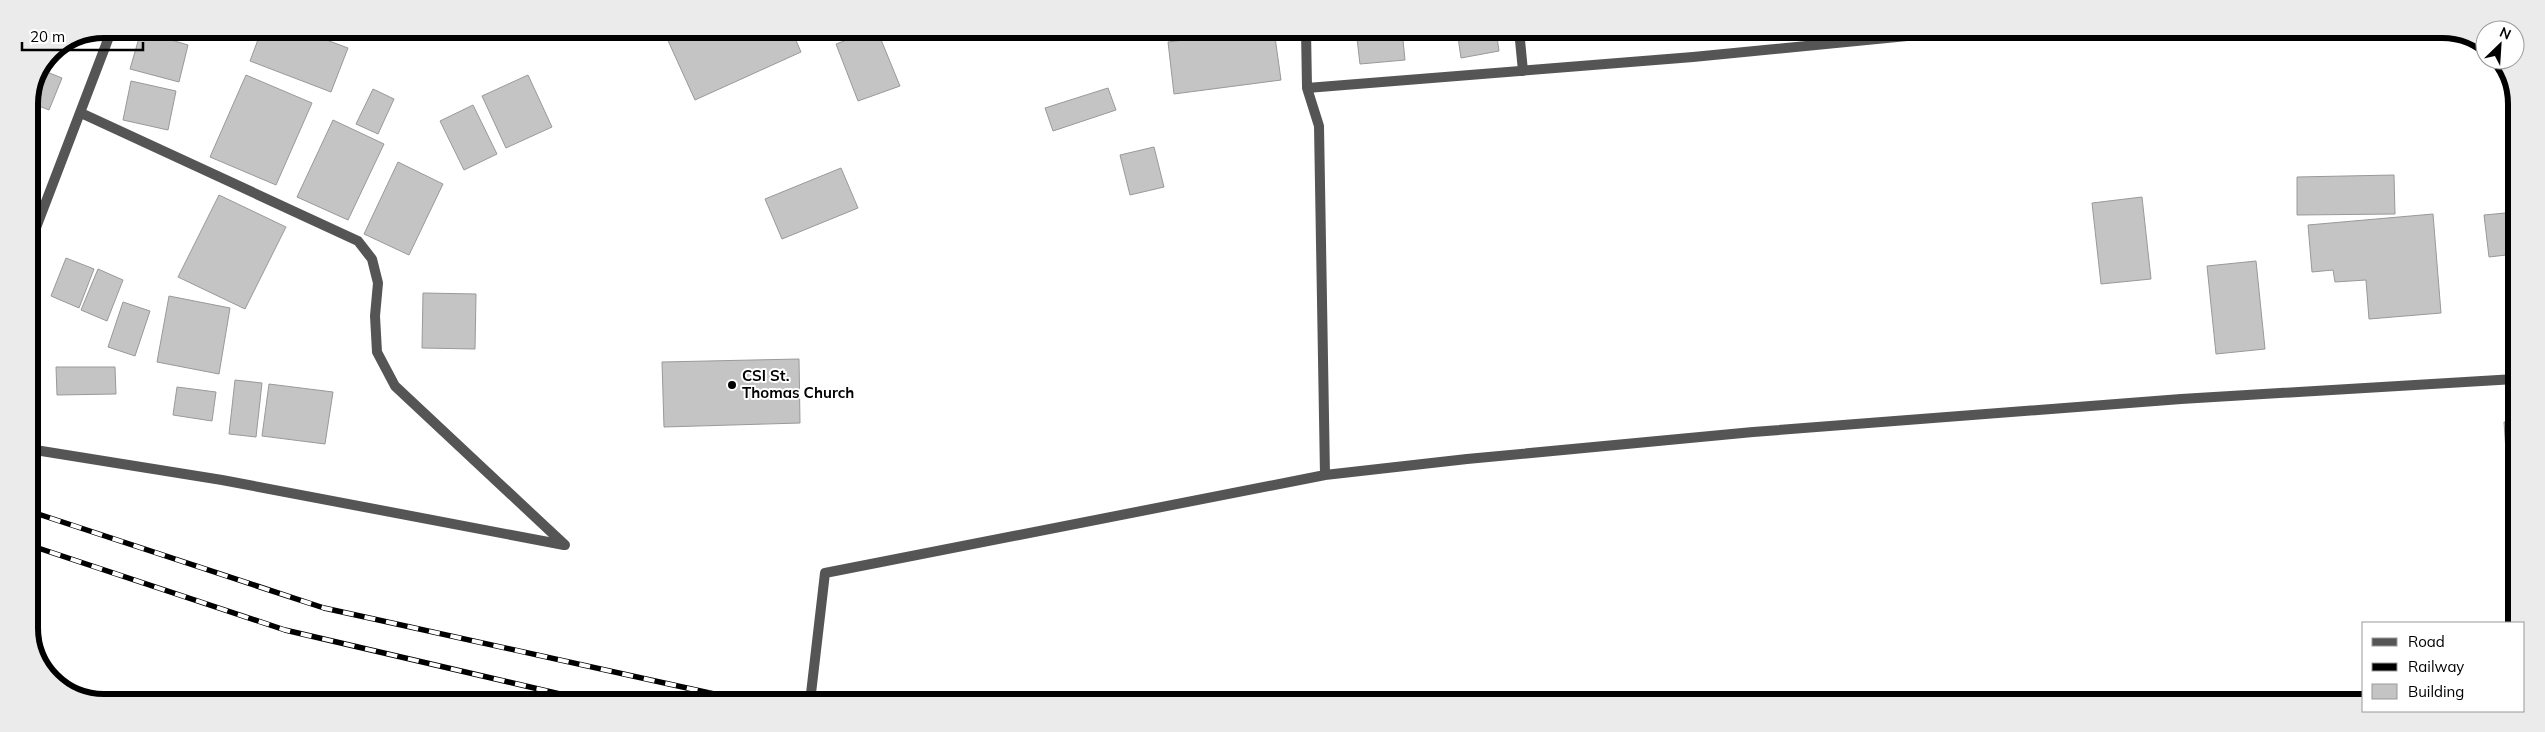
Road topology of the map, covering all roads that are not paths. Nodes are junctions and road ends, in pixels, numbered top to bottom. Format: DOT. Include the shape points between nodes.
graph roads {
  1 [pos="109,38"];
  2 [pos="1306,38"];
  3 [pos="1520,38"];
  4 [pos="1882,38"];
  5 [pos="1522,71"];
  6 [pos="1307,88"];
  7 [pos="81,113"];
  8 [pos="38,223"];
  9 [pos="2508,379"];
  10 [pos="38,450"];
  11 [pos="1325,476"];
  12 [pos="811,694"];
  1 -- 7 [label="street"];
  2 -- 6 [label="street"];
  3 -- 5 [label="street"];
  4 -- 5 [label="street"];
  5 -- 6 [label="street"];
  6 -- 11 [label="street" via="1319,126"];
  7 -- 8 [label="street"];
  7 -- 10 [label="street" via="358,241 372,259 378,283 375,316 377,352 396,386 565,545 232,482"];
  9 -- 11 [label="street" via="2181,399 1753,432"];
  11 -- 12 [label="street" via="825,572"];
}
